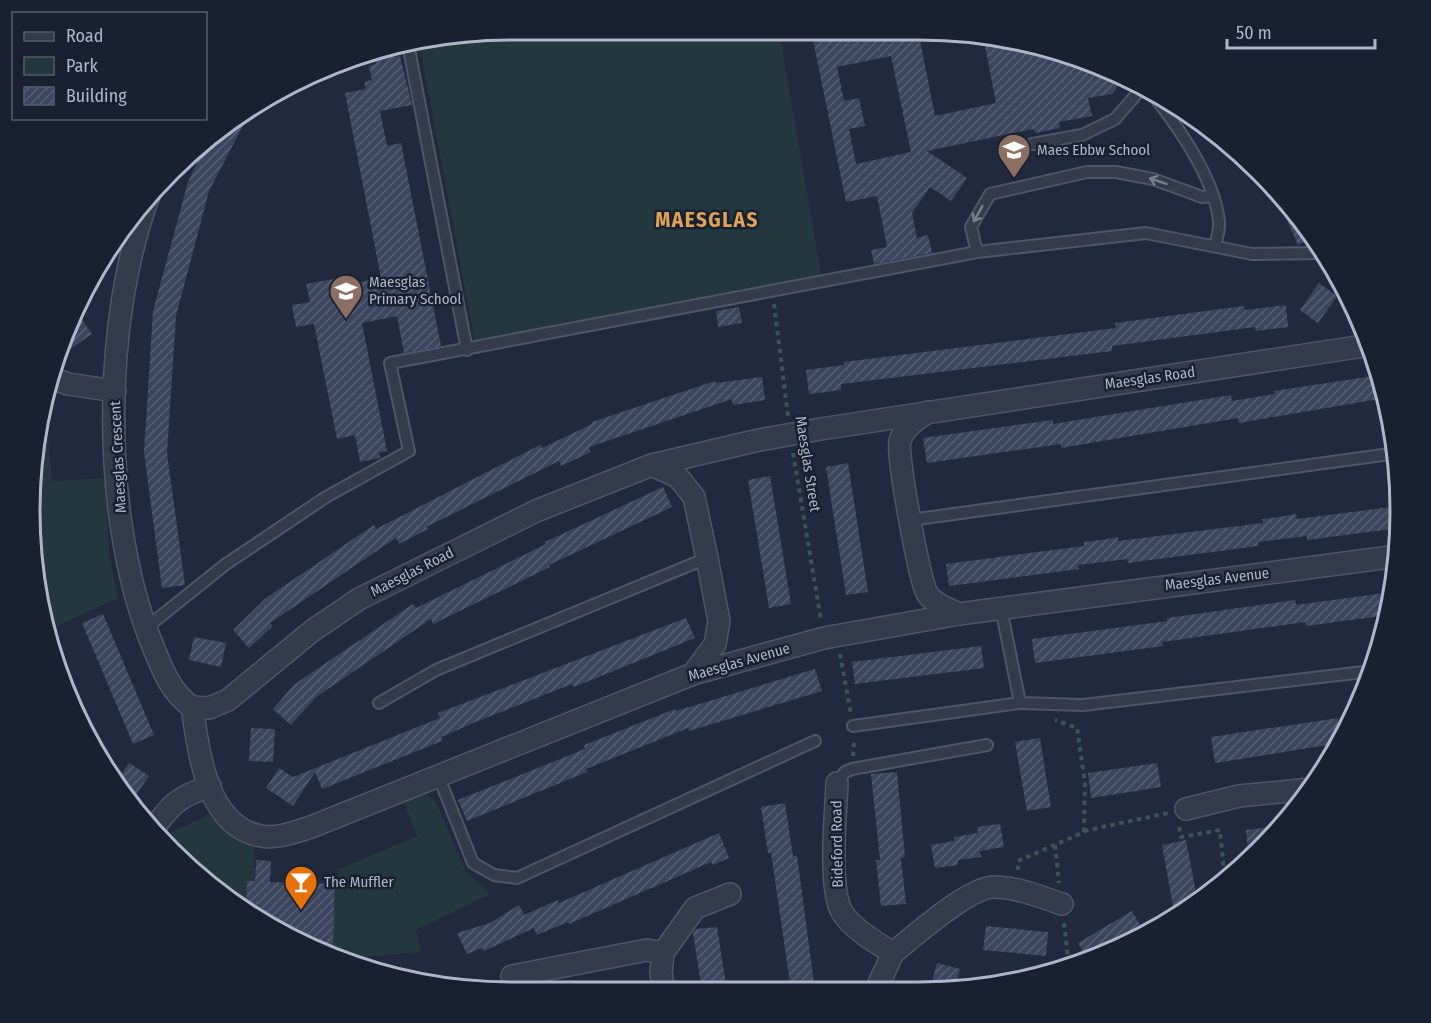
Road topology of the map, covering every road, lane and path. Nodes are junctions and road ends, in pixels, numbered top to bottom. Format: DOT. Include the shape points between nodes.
graph roads {
  1 [pos="410,52"];
  2 [pos="1137,94"];
  3 [pos="1162,108"];
  4 [pos="1032,144"];
  5 [pos="1213,196"];
  6 [pos="138,225"];
  7 [pos="1215,245"];
  8 [pos="977,252"];
  9 [pos="1313,253"];
  10 [pos="773,292"];
  11 [pos="1361,346"];
  12 [pos="467,350"];
  13 [pos="59,381"];
  14 [pos="115,391"];
  15 [pos="931,411"];
  16 [pos="790,435"];
  17 [pos="1386,454"];
  18 [pos="652,465"];
  19 [pos="910,520"];
  20 [pos="1388,557"];
  21 [pos="707,558"];
  22 [pos="1001,608"];
  23 [pos="958,614"];
  24 [pos="146,628"];
  25 [pos="830,637"];
  26 [pos="1363,672"];
  27 [pos="693,674"];
  28 [pos="379,703"];
  29 [pos="1025,704"];
  30 [pos="192,707"];
  31 [pos="853,726"];
  32 [pos="815,741"];
  33 [pos="987,745"];
  34 [pos="438,775"];
  35 [pos="845,776"];
  36 [pos="210,786"];
  37 [pos="1299,790"];
  38 [pos="1181,810"];
  39 [pos="158,823"];
  40 [pos="1084,831"];
  41 [pos="1224,871"];
  42 [pos="1018,891"];
  43 [pos="730,894"];
  44 [pos="1062,904"];
  45 [pos="663,953"];
  46 [pos="893,953"];
  47 [pos="512,976"];
  48 [pos="662,982"];
  49 [pos="880,982"];
  1 -- 12 [label="lane"];
  2 -- 4 [label="lane" via="1115,119 1082,135"];
  3 -- 5 [label="lane" via="1191,151"];
  5 -- 7 [label="lane" via="1220,224"];
  5 -- 8 [label="lane, one-way" via="1202,197 1153,179 1116,172 1086,172 990,194 971,226"];
  6 -- 14 [label="street, Maesglas Crescent" via="124,284"];
  7 -- 8 [label="lane" via="1146,232"];
  7 -- 9 [label="lane" via="1252,254"];
  8 -- 10 [label="lane"];
  10 -- 12 [label="lane"];
  10 -- 16 [label="path, Maesglas Street"];
  11 -- 15 [label="street, Maesglas Road"];
  12 -- 24 [label="lane" via="390,363 409,451 326,497 226,564"];
  13 -- 14 [label="street"];
  14 -- 24 [label="street, Maesglas Crescent" via="124,553"];
  15 -- 16 [label="street, Maesglas Road"];
  15 -- 19 [label="street, Maesglas Road" via="913,421 899,444"];
  16 -- 18 [label="street, Maesglas Road"];
  16 -- 25 [label="path, Maesglas Street"];
  17 -- 19 [label="lane"];
  18 -- 21 [label="street" via="678,477 694,498"];
  18 -- 30 [label="street, Maesglas Road" via="536,511 410,572 312,631 228,700 210,708"];
  19 -- 23 [label="street, Maesglas Road" via="926,592 938,605"];
  20 -- 22 [label="street, Maesglas Avenue"];
  21 -- 27 [label="street" via="719,621 715,644"];
  21 -- 28 [label="lane" via="436,670"];
  22 -- 23 [label="street, Maesglas Avenue"];
  22 -- 29 [label="lane"];
  23 -- 25 [label="street, Maesglas Avenue"];
  24 -- 30 [label="street, Maesglas Crescent" via="165,676 178,697"];
  25 -- 27 [label="street, Maesglas Avenue"];
  25 -- 31 [label="path, Maesglas Street"];
  26 -- 29 [label="lane" via="1083,705"];
  27 -- 34 [label="street, Maesglas Avenue"];
  29 -- 31 [label="lane"];
  29 -- 40 [label="path" via="1034,713 1077,728 1085,783"];
  30 -- 36 [label="street, Maesglas Avenue" via="198,748"];
  31 -- 35 [label="path, Maesglas Street"];
  32 -- 34 [label="lane" via="517,878 494,875 473,863"];
  33 -- 35 [label="lane"];
  34 -- 36 [label="street, Maesglas Avenue" via="285,835 262,836 244,830 224,816"];
  35 -- 46 [label="street, Bideford Road" via="835,884 843,913 871,940"];
  36 -- 39 [label="street" via="184,795"];
  37 -- 38 [label="street" via="1239,796"];
  38 -- 40 [label="path"];
  38 -- 41 [label="path" via="1181,837 1220,830"];
  40 -- 42 [label="path" via="1018,861"];
  42 -- 44 [label="street"];
  42 -- 46 [label="street" via="992,886 953,904"];
  43 -- 45 [label="street" via="695,908"];
  45 -- 47 [label="street" via="647,950 607,955"];
  45 -- 48 [label="street"];
  46 -- 49 [label="street"];
}
